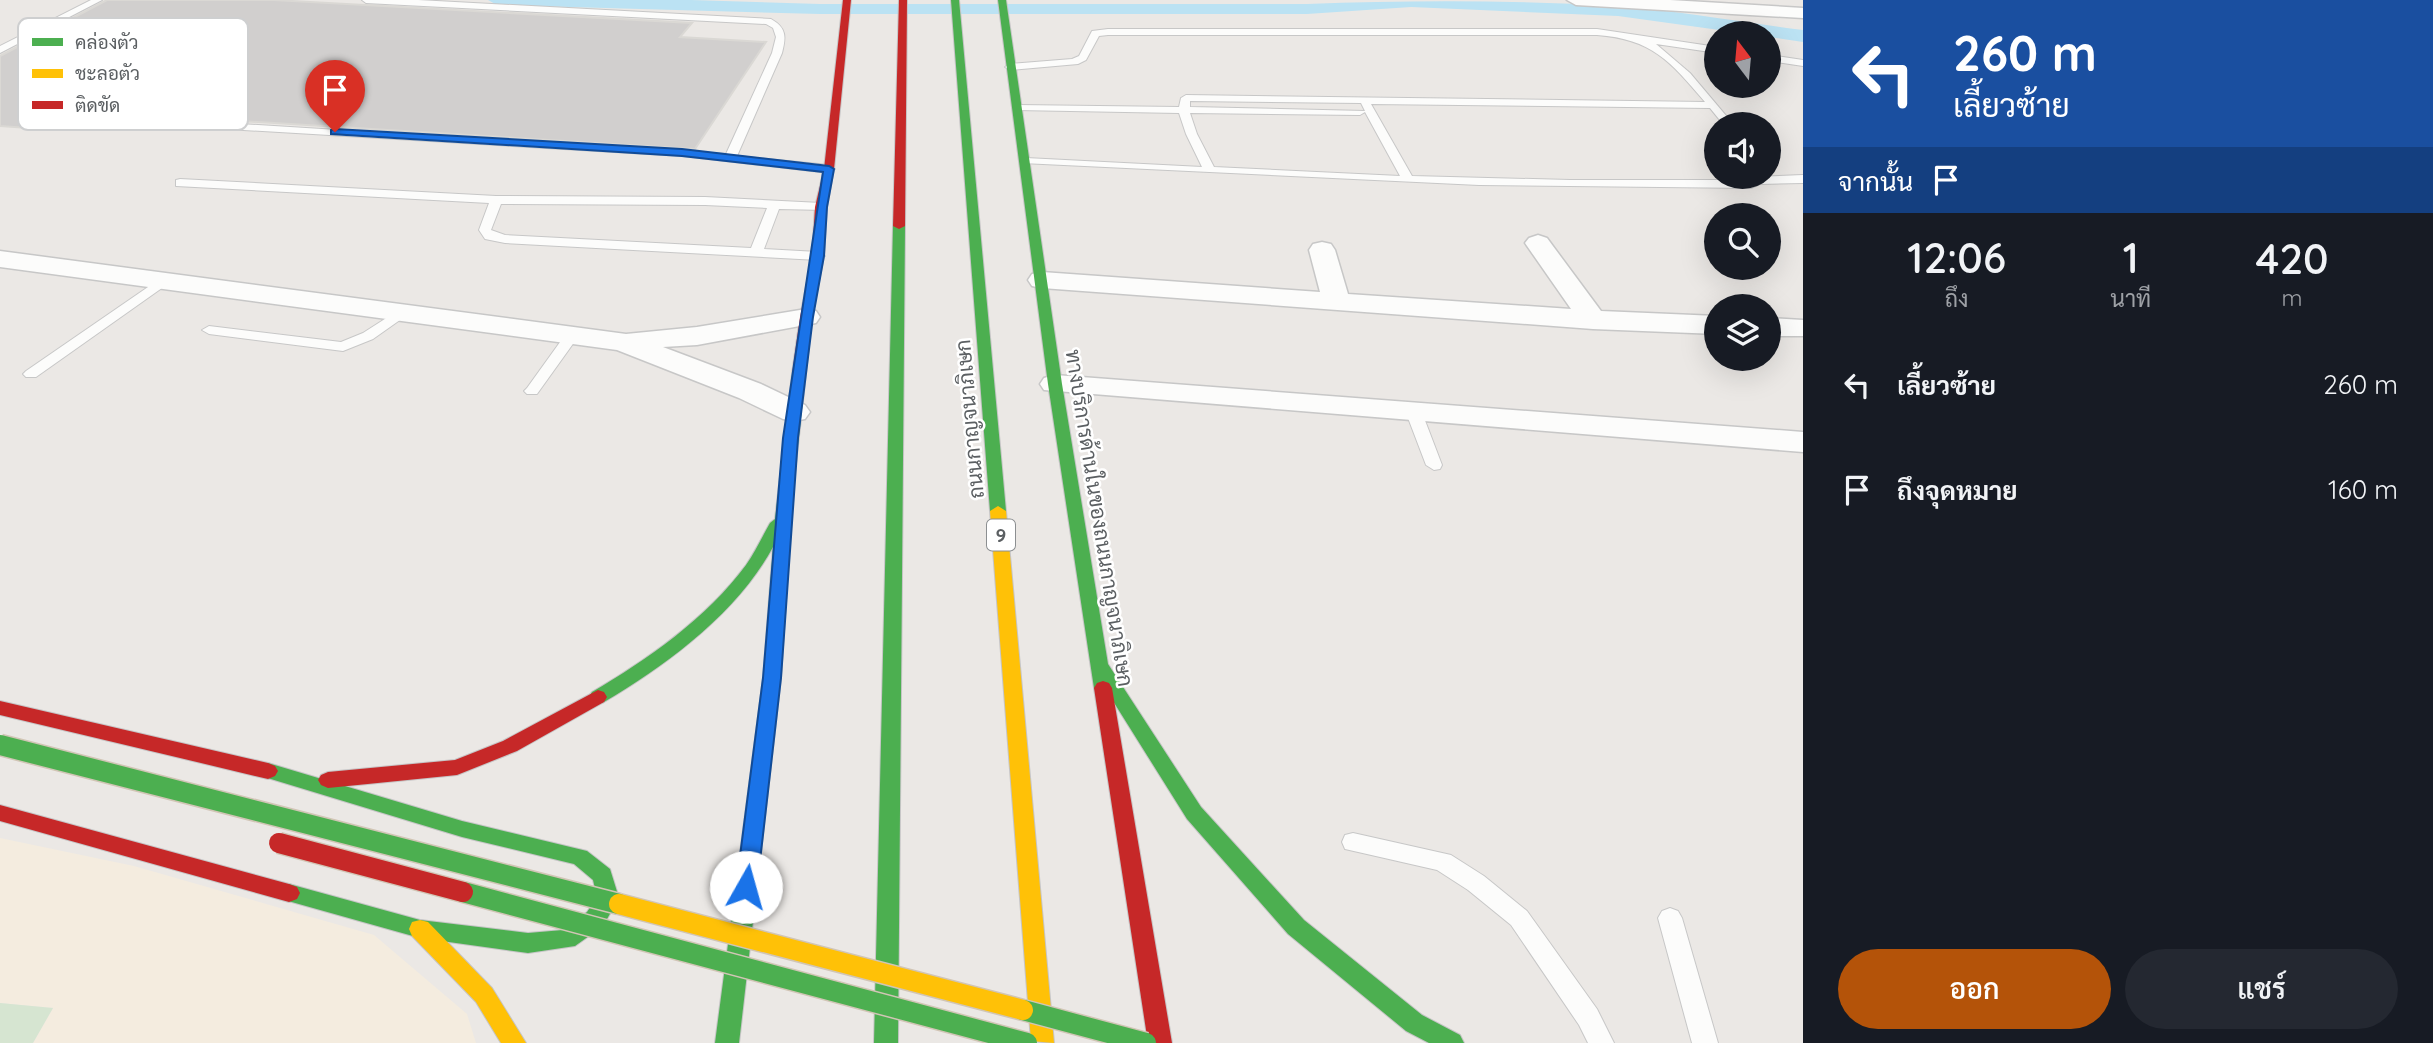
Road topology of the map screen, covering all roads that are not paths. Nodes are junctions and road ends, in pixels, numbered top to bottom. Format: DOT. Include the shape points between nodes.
graph roads {
  1 [pos="97,0"];
  2 [pos="366,0"];
  3 [pos="847,0"];
  4 [pos="1002,0"];
  5 [pos="1576,0"];
  6 [pos="1791,0"];
  7 [pos="903,1"];
  8 [pos="955,1"];
  9 [pos="440,2"];
  10 [pos="1803,13"];
  11 [pos="62,18"];
  12 [pos="1637,37"];
  13 [pos="18,41"];
  14 [pos="1704,48"];
  15 [pos="0,50"];
  16 [pos="1782,60"];
  17 [pos="1803,63"];
  18 [pos="1010,67"];
  19 [pos="1364,100"];
  20 [pos="1714,104"];
  21 [pos="1017,108"];
  22 [pos="1185,110"];
  23 [pos="1371,112"];
  24 [pos="1720,112"];
  25 [pos="248,127"];
  26 [pos="730,158"];
  27 [pos="1026,161"];
  28 [pos="829,169"];
  29 [pos="1210,170"];
  30 [pos="1407,178"];
  31 [pos="1781,179"];
  32 [pos="1803,179"];
  33 [pos="180,183"];
  34 [pos="1704,185"];
  35 [pos="496,200"];
  36 [pos="775,204"];
  37 [pos="821,207"];
  38 [pos="1538,243"];
  39 [pos="1322,250"];
  40 [pos="757,251"];
  41 [pos="818,256"];
  42 [pos="0,259"];
  43 [pos="163,280"];
  44 [pos="1042,280"];
  45 [pos="1336,300"];
  46 [pos="402,312"];
  47 [pos="806,317"];
  48 [pos="1593,320"];
  49 [pos="1704,324"];
  50 [pos="1781,327"];
  51 [pos="1801,328"];
  52 [pos="209,330"];
  53 [pos="573,334"];
  54 [pos="623,342"];
  55 [pos="31,374"];
  56 [pos="1055,384"];
  57 [pos="532,391"];
  58 [pos="1413,410"];
  59 [pos="793,412"];
  60 [pos="1803,442"];
  61 [pos="1434,464"];
  62 [pos="783,515"];
  63 [pos="1102,669"];
  64 [pos="0,708"];
  65 [pos="0,745"];
  66 [pos="308,781"];
  67 [pos="0,813"];
  68 [pos="267,840"];
  69 [pos="1353,842"];
  70 [pos="1670,918"];
  71 [pos="420,929"];
  72 [pos="514,1043"];
  73 [pos="727,1043"];
  74 [pos="886,1043"];
  75 [pos="1027,1043"];
  76 [pos="1043,1043"];
  77 [pos="1146,1043"];
  78 [pos="1160,1043"];
  79 [pos="1452,1043"];
  80 [pos="1601,1043"];
  81 [pos="1705,1043"];
  1 -- 11 [label="lane"];
  2 -- 9 [label="lane"];
  3 -- 28 [label="main road"];
  4 -- 18 [label="main road, ทางบริการด้านในของถนนกาญจนาภิเษก"];
  5 -- 10 [label="street"];
  6 -- 10 [label="street"];
  7 -- 74 [label="main road"];
  8 -- 76 [label="main road, ถนนกาญจนาภิเษก / 9"];
  9 -- 26 [label="lane" via="752,19 777,26 781,37 777,53"];
  12 -- 14 [label="lane"];
  12 -- 18 [label="lane" via="1578,32 1108,32 1096,33 1083,58 1074,62"];
  12 -- 20 [label="lane" via="1651,44"];
  13 -- 15 [label="lane"];
  16 -- 17 [label="lane"];
  18 -- 21 [label="main road, ทางบริการด้านในของถนนกาญจนาภิเษก"];
  19 -- 20 [label="lane"];
  19 -- 22 [label="lane" via="1192,96 1183,101"];
  19 -- 23 [label="lane"];
  20 -- 24 [label="lane"];
  21 -- 22 [label="lane"];
  21 -- 27 [label="main road, ทางบริการด้านในของถนนกาญจนาภิเษก"];
  22 -- 23 [label="lane"];
  22 -- 29 [label="lane" via="1195,144"];
  23 -- 30 [label="lane"];
  25 -- 26 [label="lane"];
  26 -- 28 [label="lane"];
  27 -- 29 [label="lane"];
  27 -- 44 [label="main road, ทางบริการด้านในของถนนกาญจนาภิเษก"];
  28 -- 37 [label="main road"];
  29 -- 30 [label="lane"];
  30 -- 34 [label="lane"];
  31 -- 32 [label="lane"];
  33 -- 35 [label="lane"];
  35 -- 36 [label="lane"];
  35 -- 40 [label="lane" via="485,230 505,239"];
  36 -- 37 [label="lane"];
  36 -- 40 [label="lane"];
  37 -- 41 [label="main road"];
  38 -- 48 [label="street"];
  39 -- 45 [label="street"];
  40 -- 41 [label="lane"];
  41 -- 47 [label="main road"];
  42 -- 43 [label="street"];
  43 -- 46 [label="street"];
  43 -- 55 [label="lane"];
  44 -- 45 [label="street"];
  44 -- 56 [label="main road, ทางบริการด้านในของถนนกาญจนาภิเษก"];
  45 -- 48 [label="street"];
  46 -- 52 [label="lane" via="343,347"];
  46 -- 53 [label="street"];
  47 -- 54 [label="street" via="697,336"];
  47 -- 59 [label="main road"];
  48 -- 49 [label="street"];
  50 -- 51 [label="street"];
  53 -- 54 [label="street"];
  53 -- 57 [label="lane"];
  54 -- 59 [label="street"];
  56 -- 58 [label="street"];
  56 -- 63 [label="main road, ทางบริการด้านในของถนนกาญจนาภิเษก"];
  58 -- 60 [label="street"];
  58 -- 61 [label="lane"];
  59 -- 62 [label="main road"];
  62 -- 66 [label="main road" via="751,570 712,613 619,686 510,746 457,767"];
  62 -- 73 [label="main road" via="772,678"];
  63 -- 78 [label="main road, ทางบริการด้านในของถนนกาญจนาภิเษก"];
  63 -- 79 [label="main road" via="1194,813 1296,927 1414,1023"];
  64 -- 66 [label="main road"];
  65 -- 77 [label="main road, bridge"];
  66 -- 71 [label="main road" via="462,829 580,857 603,875 608,898 595,919 567,939 528,943"];
  67 -- 71 [label="main road"];
  68 -- 75 [label="main road, bridge"];
  69 -- 80 [label="lane" via="1443,862 1476,883 1519,918"];
  70 -- 81 [label="lane"];
  71 -- 72 [label="main road" via="482,992"];
}
